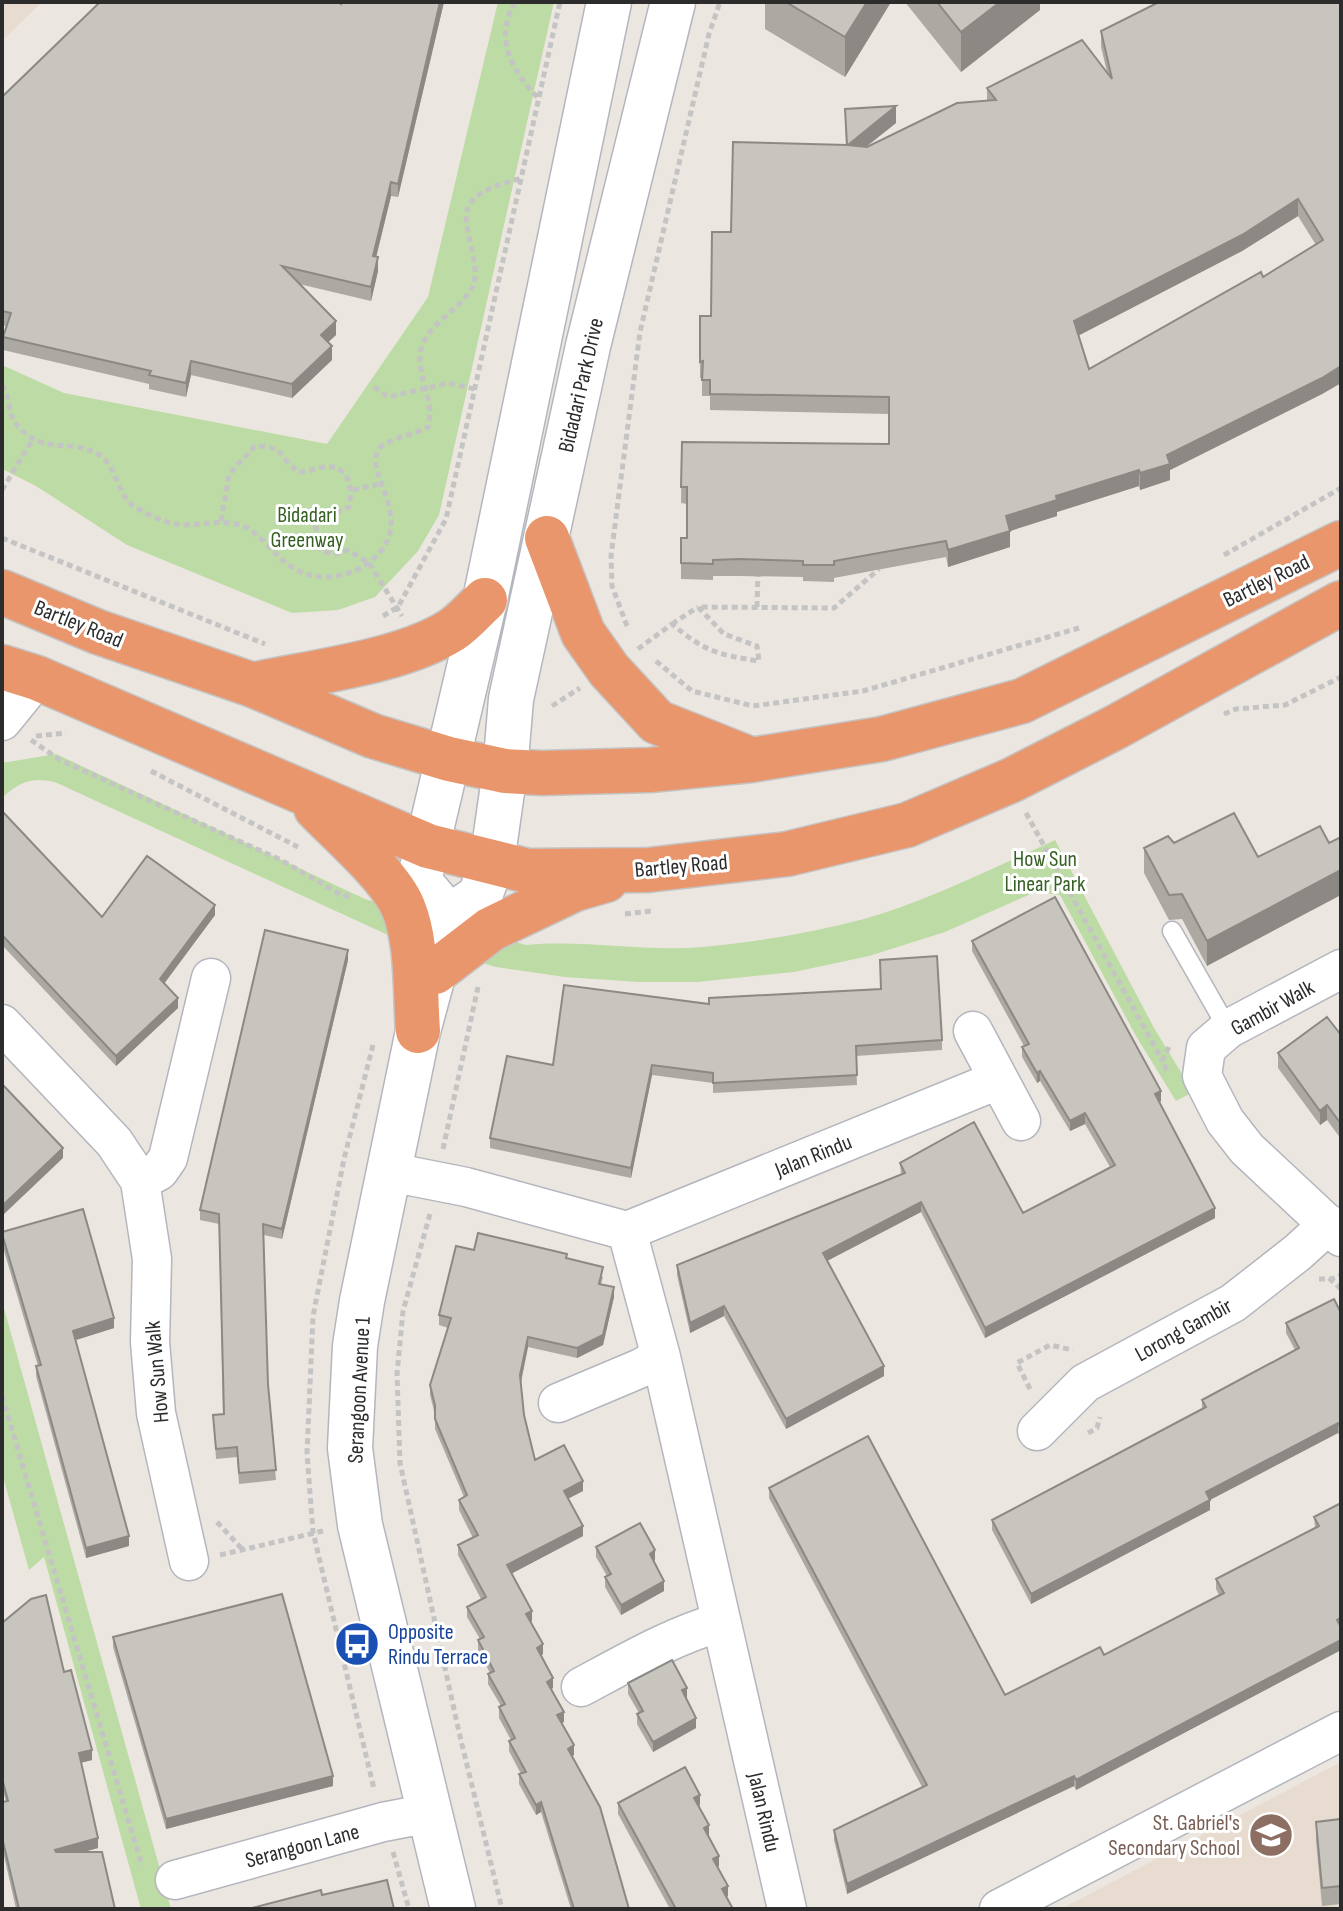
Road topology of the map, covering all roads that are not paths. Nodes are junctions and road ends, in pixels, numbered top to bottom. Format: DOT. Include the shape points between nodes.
graph roads {
  1 [pos="609,2"];
  2 [pos="673,2"];
  3 [pos="547,538"];
  4 [pos="1341,543"];
  5 [pos="2,592"];
  6 [pos="485,600"];
  7 [pos="1341,603"];
  8 [pos="19,672"];
  9 [pos="253,685"];
  10 [pos="15,729"];
  11 [pos="449,759"];
  12 [pos="751,760"];
  13 [pos="505,771"];
  14 [pos="301,792"];
  15 [pos="428,846"];
  16 [pos="492,862"];
  17 [pos="648,870"];
  18 [pos="449,917"];
  19 [pos="1172,931"];
  20 [pos="1341,969"];
  21 [pos="435,972"];
  22 [pos="211,978"];
  23 [pos="2,1024"];
  24 [pos="418,1031"];
  25 [pos="973,1031"];
  26 [pos="1217,1039"];
  27 [pos="998,1080"];
  28 [pos="1021,1121"];
  29 [pos="390,1172"];
  30 [pos="140,1181"];
  31 [pos="1335,1230"];
  32 [pos="627,1231"];
  33 [pos="661,1357"];
  34 [pos="558,1403"];
  35 [pos="1037,1431"];
  36 [pos="189,1561"];
  37 [pos="721,1622"];
  38 [pos="581,1687"];
  39 [pos="1341,1731"];
  40 [pos="430,1813"];
  41 [pos="159,1877"];
  42 [pos="453,1909"];
  43 [pos="787,1909"];
  44 [pos="999,1909"];
  1 -- 6 [label="street"];
  2 -- 3 [label="street, Bidadari Park Drive" via="588,346"];
  3 -- 12 [label="highway" via="583,633 609,670 657,722"];
  3 -- 13 [label="street, Bidadari Park Drive" via="511,699"];
  4 -- 12 [label="highway, Bartley Road" via="1022,701 882,739"];
  5 -- 9 [label="highway, Bartley Road" via="98,632"];
  6 -- 9 [label="highway" via="452,630 414,647"];
  6 -- 11 [label="street"];
  7 -- 17 [label="highway, Bartley Road" via="1037,767 907,825 787,854"];
  8 -- 10 [label="street"];
  8 -- 14 [label="highway, Bartley Road"];
  9 -- 11 [label="highway, Bartley Road" via="373,736"];
  11 -- 13 [label="highway, Bartley Road"];
  11 -- 15 [label="street"];
  12 -- 13 [label="highway, Bartley Road" via="650,770"];
  13 -- 16 [label="street"];
  14 -- 15 [label="highway, Bartley Road"];
  14 -- 24 [label="highway" via="403,906 411,933"];
  15 -- 16 [label="highway, Bartley Road"];
  15 -- 18 [label="street" via="419,881"];
  16 -- 17 [label="highway, Bartley Road" via="528,871"];
  16 -- 18 [label="street" via="480,896"];
  17 -- 21 [label="highway" via="575,889 491,929"];
  18 -- 21 [label="street, Serangoon Avenue 1"];
  19 -- 26 [label="lane"];
  20 -- 26 [label="street, Gambir Walk"];
  21 -- 24 [label="street, Serangoon Avenue 1"];
  22 -- 30 [label="street" via="168,1158 159,1171"];
  23 -- 30 [label="street, How Sun Walk" via="114,1142"];
  24 -- 29 [label="street, Serangoon Avenue 1"];
  25 -- 27 [label="street"];
  26 -- 31 [label="street, Lorong Gambir" via="1202,1076 1225,1121 1247,1149"];
  27 -- 28 [label="street"];
  27 -- 32 [label="street, Jalan Rindu"];
  29 -- 32 [label="street"];
  29 -- 40 [label="street, Serangoon Avenue 1" via="355,1346 350,1448 360,1525"];
  30 -- 36 [label="street, How Sun Walk" via="152,1259 150,1342 156,1413"];
  31 -- 35 [label="street, Lorong Gambir" via="1233,1303 1085,1383"];
  32 -- 33 [label="street, Jalan Rindu"];
  33 -- 34 [label="street"];
  33 -- 37 [label="street, Jalan Rindu"];
  37 -- 38 [label="street"];
  37 -- 43 [label="street, Jalan Rindu"];
  39 -- 44 [label="street"];
  40 -- 41 [label="street, Serangoon Lane"];
  40 -- 42 [label="street, Serangoon Avenue 1"];
}
